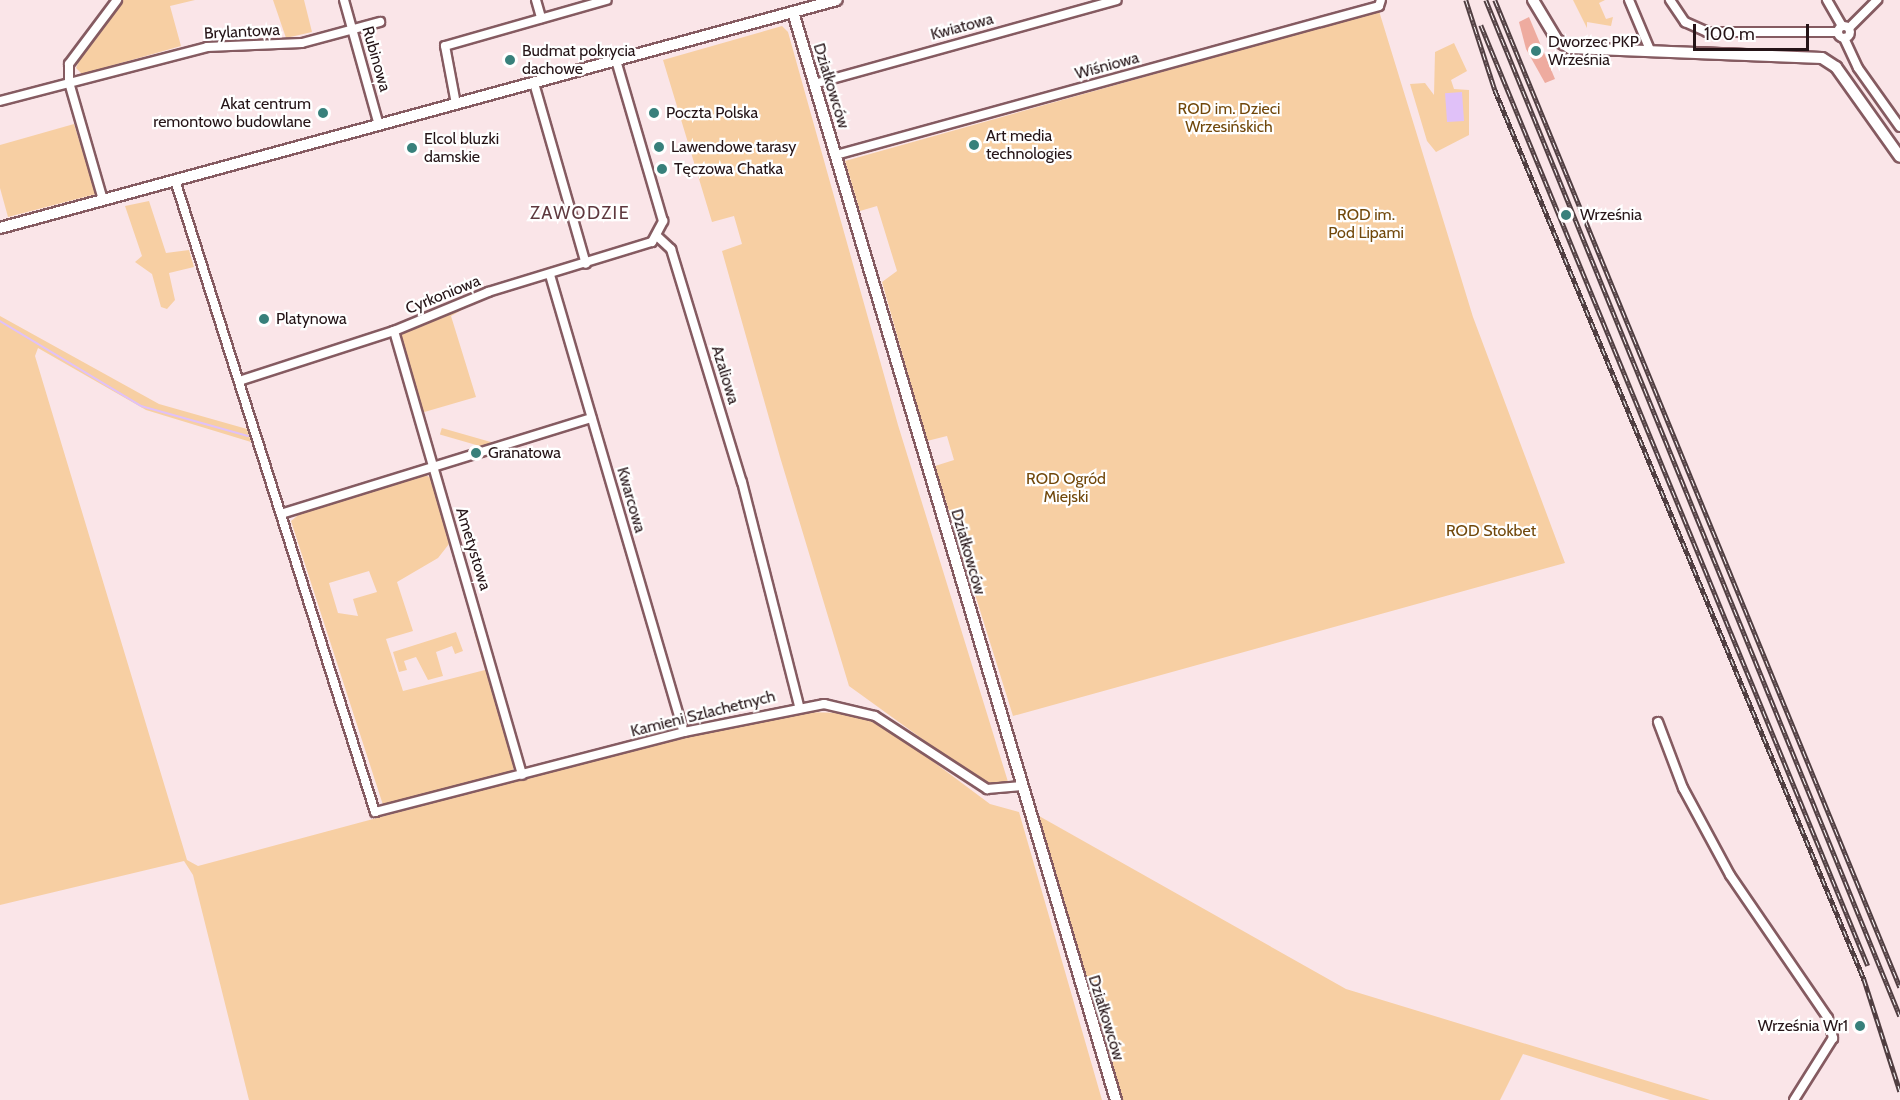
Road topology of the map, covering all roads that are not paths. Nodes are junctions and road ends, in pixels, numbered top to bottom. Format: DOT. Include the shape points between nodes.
graph roads {
  1 [pos="117,0"];
  2 [pos="344,0"];
  3 [pos="536,0"];
  4 [pos="607,0"];
  5 [pos="837,0"];
  6 [pos="1117,0"];
  7 [pos="1381,0"];
  8 [pos="1533,0"];
  9 [pos="1629,0"];
  10 [pos="1670,0"];
  11 [pos="1827,0"];
  12 [pos="1877,0"];
  13 [pos="797,7"];
  14 [pos="541,18"];
  15 [pos="380,22"];
  16 [pos="352,29"];
  17 [pos="1843,31"];
  18 [pos="1650,50"];
  19 [pos="616,60"];
  20 [pos="69,82"];
  21 [pos="534,83"];
  22 [pos="814,84"];
  23 [pos="0,102"];
  24 [pos="456,104"];
  25 [pos="379,125"];
  26 [pos="1900,127"];
  27 [pos="836,155"];
  28 [pos="1900,157"];
  29 [pos="175,180"];
  30 [pos="103,200"];
  31 [pos="0,228"];
  32 [pos="658,237"];
  33 [pos="586,264"];
  34 [pos="550,275"];
  35 [pos="394,331"];
  36 [pos="239,381"];
  37 [pos="592,418"];
  38 [pos="432,466"];
  39 [pos="281,514"];
  40 [pos="799,706"];
  41 [pos="1658,722"];
  42 [pos="684,732"];
  43 [pos="522,775"];
  44 [pos="1022,786"];
  45 [pos="1116,1100"];
  46 [pos="1794,1100"];
  1 -- 20 [label="street" via="76,50"];
  2 -- 16 [label="street, Rubinowa"];
  3 -- 14 [label="street"];
  4 -- 14 [label="street"];
  5 -- 13 [label="street"];
  6 -- 22 [label="street, Kwiatowa"];
  7 -- 27 [label="street, Wiśniowa" via="1379,6"];
  8 -- 18 [label="street" via="1557,40 1570,48"];
  9 -- 18 [label="street"];
  10 -- 17 [label="street" via="1685,22 1707,32"];
  11 -- 17 [label="street"];
  12 -- 17 [label="street"];
  13 -- 19 [label="street"];
  13 -- 22 [label="street, Działkowców"];
  14 -- 24 [label="street" via="445,46"];
  15 -- 16 [label="street, Brylantowa"];
  16 -- 20 [label="street, Brylantowa" via="278,46 207,47"];
  16 -- 25 [label="street, Rubinowa"];
  17 -- 26 [label="street" via="1858,68"];
  18 -- 28 [label="street" via="1822,58 1836,67"];
  19 -- 21 [label="street"];
  19 -- 32 [label="street" via="663,221"];
  20 -- 23 [label="street, Brylantowa"];
  20 -- 30 [label="street"];
  21 -- 24 [label="street"];
  21 -- 33 [label="street"];
  22 -- 27 [label="street, Działkowców"];
  24 -- 25 [label="street"];
  25 -- 29 [label="street"];
  27 -- 44 [label="street, Działkowców"];
  29 -- 30 [label="street"];
  29 -- 36 [label="street"];
  30 -- 31 [label="street"];
  32 -- 33 [label="street, Cyrkoniowa"];
  32 -- 40 [label="street, Azaliowa" via="671,249 742,482"];
  33 -- 34 [label="street, Cyrkoniowa"];
  34 -- 35 [label="street, Cyrkoniowa" via="488,292"];
  34 -- 37 [label="street, Kwarcowa"];
  35 -- 36 [label="street, Cyrkoniowa"];
  35 -- 38 [label="street, Ametystowa"];
  36 -- 39 [label="street"];
  37 -- 38 [label="street"];
  37 -- 42 [label="street, Kwarcowa"];
  38 -- 39 [label="street"];
  38 -- 43 [label="street, Ametystowa"];
  39 -- 43 [label="street, Kamieni Szlachetnych" via="375,813"];
  40 -- 42 [label="street, Kamieni Szlachetnych"];
  40 -- 44 [label="street, Kamieni Szlachetnych" via="825,704 875,716 976,784 999,791"];
  41 -- 46 [label="street" via="1683,788 1730,875 1828,1018 1833,1038"];
  42 -- 43 [label="street, Kamieni Szlachetnych"];
  44 -- 45 [label="street, Działkowców"];
}
